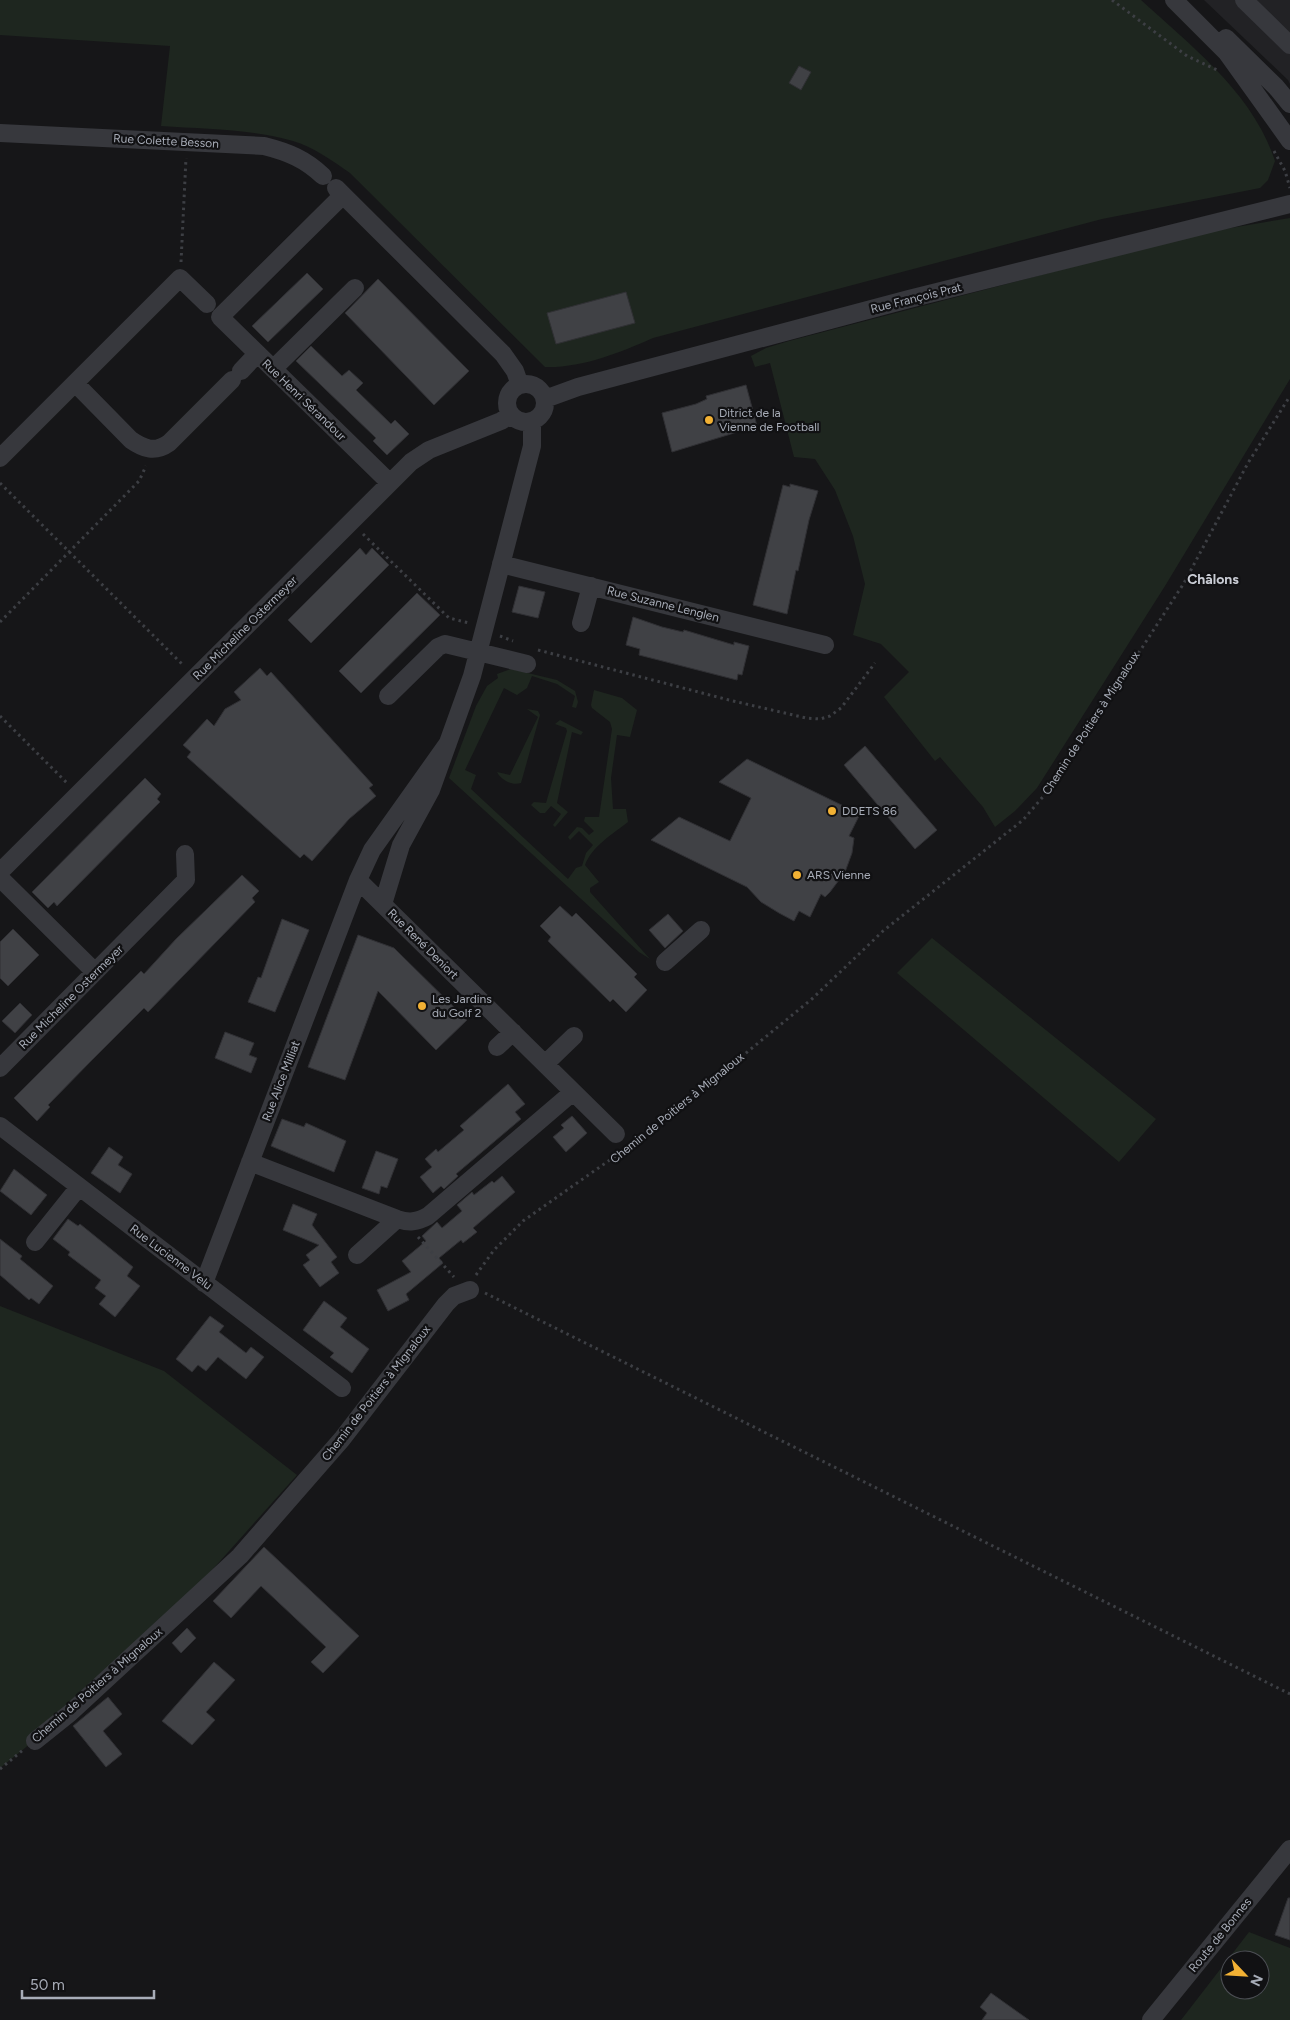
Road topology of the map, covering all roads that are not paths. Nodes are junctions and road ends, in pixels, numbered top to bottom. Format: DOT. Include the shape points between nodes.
graph roads {
  1 [pos="1174,0"];
  2 [pos="1187,0"];
  3 [pos="1244,0"];
  4 [pos="1290,45"];
  5 [pos="1290,104"];
  6 [pos="0,133"];
  7 [pos="1290,141"];
  8 [pos="334,186"];
  9 [pos="1290,204"];
  10 [pos="355,288"];
  11 [pos="207,304"];
  12 [pos="257,354"];
  13 [pos="273,369"];
  14 [pos="75,383"];
  15 [pos="520,385"];
  16 [pos="545,399"];
  17 [pos="511,415"];
  18 [pos="532,421"];
  19 [pos="0,458"];
  20 [pos="390,483"];
  21 [pos="501,564"];
  22 [pos="591,586"];
  23 [pos="581,623"];
  24 [pos="825,645"];
  25 [pos="479,651"];
  26 [pos="530,656"];
  27 [pos="388,696"];
  28 [pos="448,743"];
  29 [pos="185,854"];
  30 [pos="0,872"];
  31 [pos="0,878"];
  32 [pos="358,880"];
  33 [pos="383,904"];
  34 [pos="701,930"];
  35 [pos="665,962"];
  36 [pos="95,972"];
  37 [pos="513,1032"];
  38 [pos="574,1036"];
  39 [pos="498,1048"];
  40 [pos="545,1064"];
  41 [pos="0,1068"];
  42 [pos="574,1092"];
  43 [pos="0,1126"];
  44 [pos="616,1134"];
  45 [pos="250,1162"];
  46 [pos="79,1187"];
  47 [pos="401,1221"];
  48 [pos="35,1242"];
  49 [pos="357,1255"];
  50 [pos="204,1283"];
  51 [pos="470,1290"];
  52 [pos="342,1388"];
  53 [pos="35,1740"];
  54 [pos="1290,1850"];
  55 [pos="1151,2020"];
  1 -- 7 [label="street" via="1227,53"];
  2 -- 5 [label="street" via="1256,66"];
  3 -- 4 [label="street"];
  6 -- 8 [label="street, Rue Colette Besson" via="264,146 289,152 310,164"];
  8 -- 12 [label="street, Rue Henri Sérandour" via="220,317"];
  8 -- 15 [label="street, Rue Colette Besson" via="503,354 515,370"];
  9 -- 16 [label="street, Rue François Prat" via="909,299 578,387"];
  10 -- 13 [label="street"];
  11 -- 14 [label="street" via="180,278"];
  12 -- 13 [label="street, Rue Henri Sérandour"];
  12 -- 14 [label="street" via="169,443 152,450 131,440"];
  13 -- 20 [label="street, Rue Henri Sérandour"];
  14 -- 19 [label="street"];
  15 -- 16 [label="street" via="538,388"];
  15 -- 17 [label="street" via="510,392 508,398"];
  16 -- 18 [label="street" via="541,414"];
  17 -- 18 [label="street" via="521,421"];
  17 -- 20 [label="street, Rue Micheline Ostermeyer" via="424,453 410,462"];
  18 -- 21 [label="street" via="532,446"];
  20 -- 30 [label="street, Rue Micheline Ostermeyer"];
  21 -- 22 [label="street, Rue Suzanne Lenglen"];
  21 -- 25 [label="street"];
  22 -- 23 [label="street"];
  22 -- 24 [label="street, Rue Suzanne Lenglen"];
  25 -- 26 [label="street"];
  25 -- 27 [label="street" via="450,644 438,647"];
  25 -- 28 [label="street"];
  28 -- 32 [label="street" via="372,850"];
  28 -- 33 [label="street" via="431,790 401,845"];
  29 -- 36 [label="street, Rue Micheline Ostermeyer" via="186,880"];
  31 -- 36 [label="street"];
  32 -- 33 [label="street, Rue René Deniort"];
  32 -- 45 [label="street, Rue Alice Milliat"];
  33 -- 37 [label="street, Rue René Deniort"];
  34 -- 35 [label="street"];
  36 -- 41 [label="street, Rue Micheline Ostermeyer"];
  37 -- 39 [label="street"];
  37 -- 40 [label="street, Rue René Deniort"];
  38 -- 40 [label="street"];
  40 -- 42 [label="street, Rue René Deniort"];
  42 -- 44 [label="street, Rue René Deniort"];
  42 -- 47 [label="street" via="428,1216 417,1221"];
  43 -- 46 [label="street, Rue Lucienne Velu"];
  45 -- 47 [label="street"];
  45 -- 50 [label="street, Rue Alice Milliat"];
  46 -- 48 [label="street"];
  46 -- 50 [label="street, Rue Lucienne Velu"];
  47 -- 49 [label="street"];
  50 -- 52 [label="street, Rue Lucienne Velu"];
  51 -- 53 [label="street, Chemin de Poitiers à Mignaloux" via="454,1296 446,1304 342,1439 240,1556 70,1713"];
  54 -- 55 [label="street, Route de Bonnes"];
}
